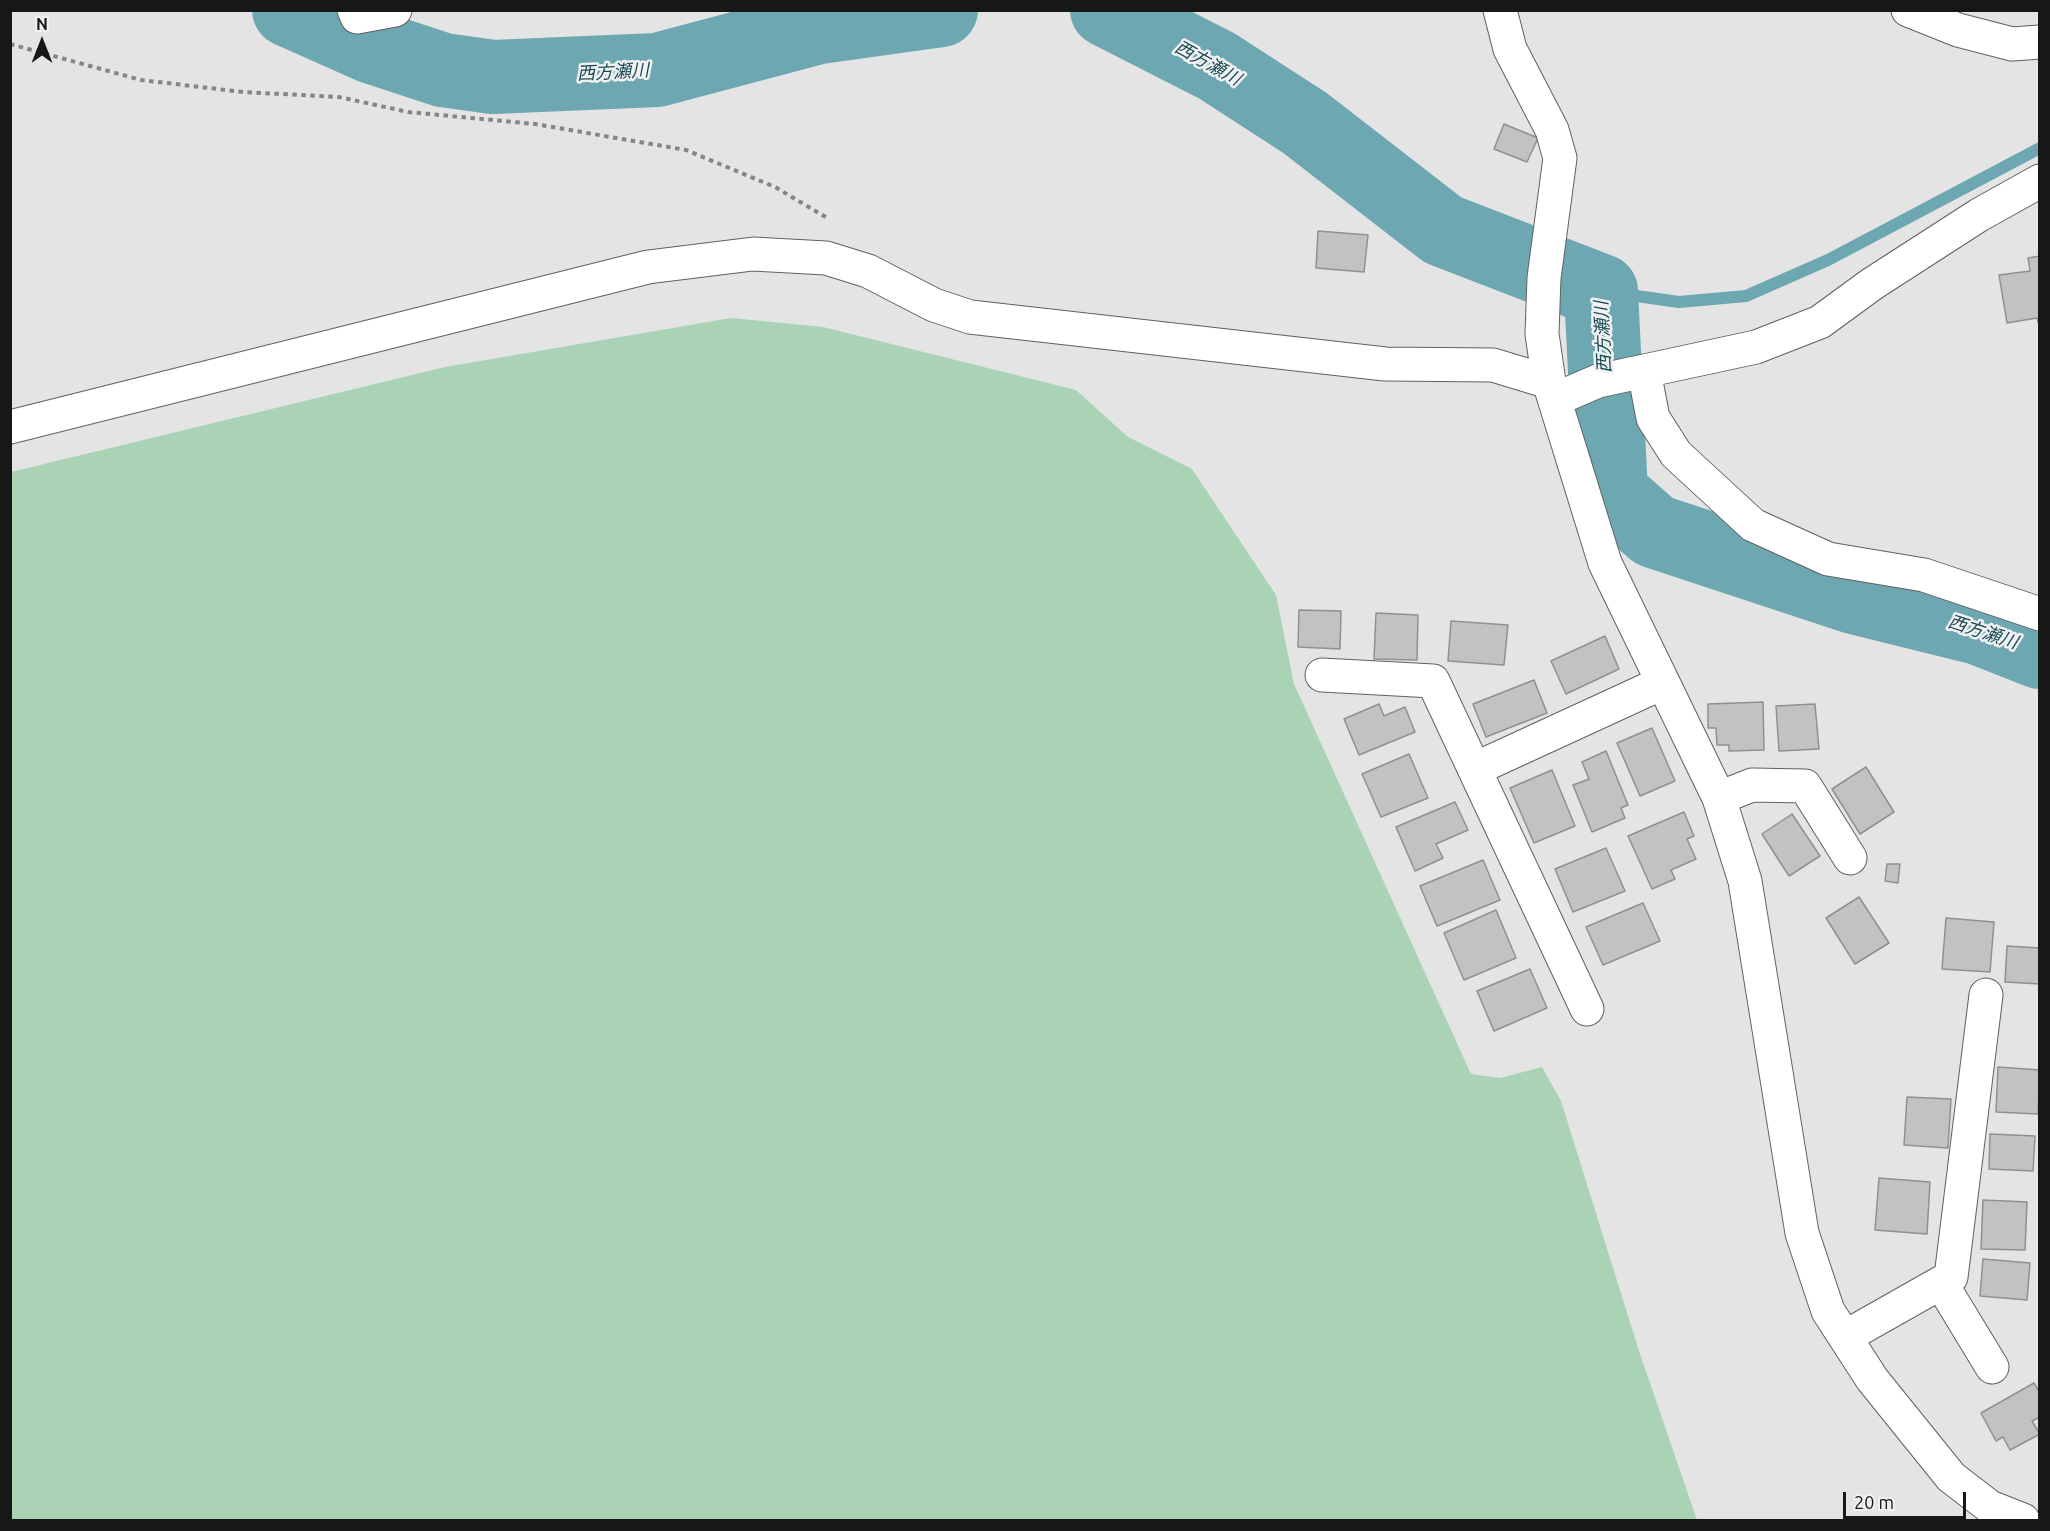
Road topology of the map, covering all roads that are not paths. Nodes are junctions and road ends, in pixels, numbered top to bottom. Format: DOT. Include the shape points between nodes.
graph roads {
  1 [pos="354,10"];
  2 [pos="395,10"];
  3 [pos="1500,10"];
  4 [pos="1908,10"];
  5 [pos="2040,42"];
  6 [pos="2040,182"];
  7 [pos="1644,371"];
  8 [pos="1552,390"];
  9 [pos="10,427"];
  10 [pos="2040,614"];
  11 [pos="1322,675"];
  12 [pos="1662,683"];
  13 [pos="1475,769"];
  14 [pos="1719,798"];
  15 [pos="1850,858"];
  16 [pos="1986,994"];
  17 [pos="1587,1009"];
  18 [pos="1941,1283"];
  19 [pos="1845,1337"];
  20 [pos="1992,1367"];
  21 [pos="2023,1521"];
  1 -- 2 [label="street" via="357,16"];
  3 -- 8 [label="street" via="1510,49 1552,130 1560,158 1544,278 1542,334"];
  4 -- 5 [label="street" via="1958,30 2012,44"];
  6 -- 7 [label="street" via="1978,215 1820,322 1756,347"];
  7 -- 8 [label="street"];
  7 -- 10 [label="street" via="1653,418 1676,454 1753,525 1828,559 1924,575"];
  8 -- 9 [label="street" via="1493,364 1384,364 969,317 934,305 857,267 825,258 753,254 648,267"];
  8 -- 12 [label="street" via="1605,563"];
  11 -- 13 [label="street" via="1433,681"];
  12 -- 13 [label="street"];
  12 -- 14 [label="street"];
  13 -- 17 [label="street"];
  14 -- 15 [label="street" via="1752,785 1805,786"];
  14 -- 19 [label="street" via="1745,881 1802,1233 1828,1311"];
  16 -- 18 [label="street" via="1951,1276"];
  18 -- 19 [label="street"];
  18 -- 20 [label="street"];
  19 -- 21 [label="street" via="1872,1379 1952,1477 1990,1507"];
}
